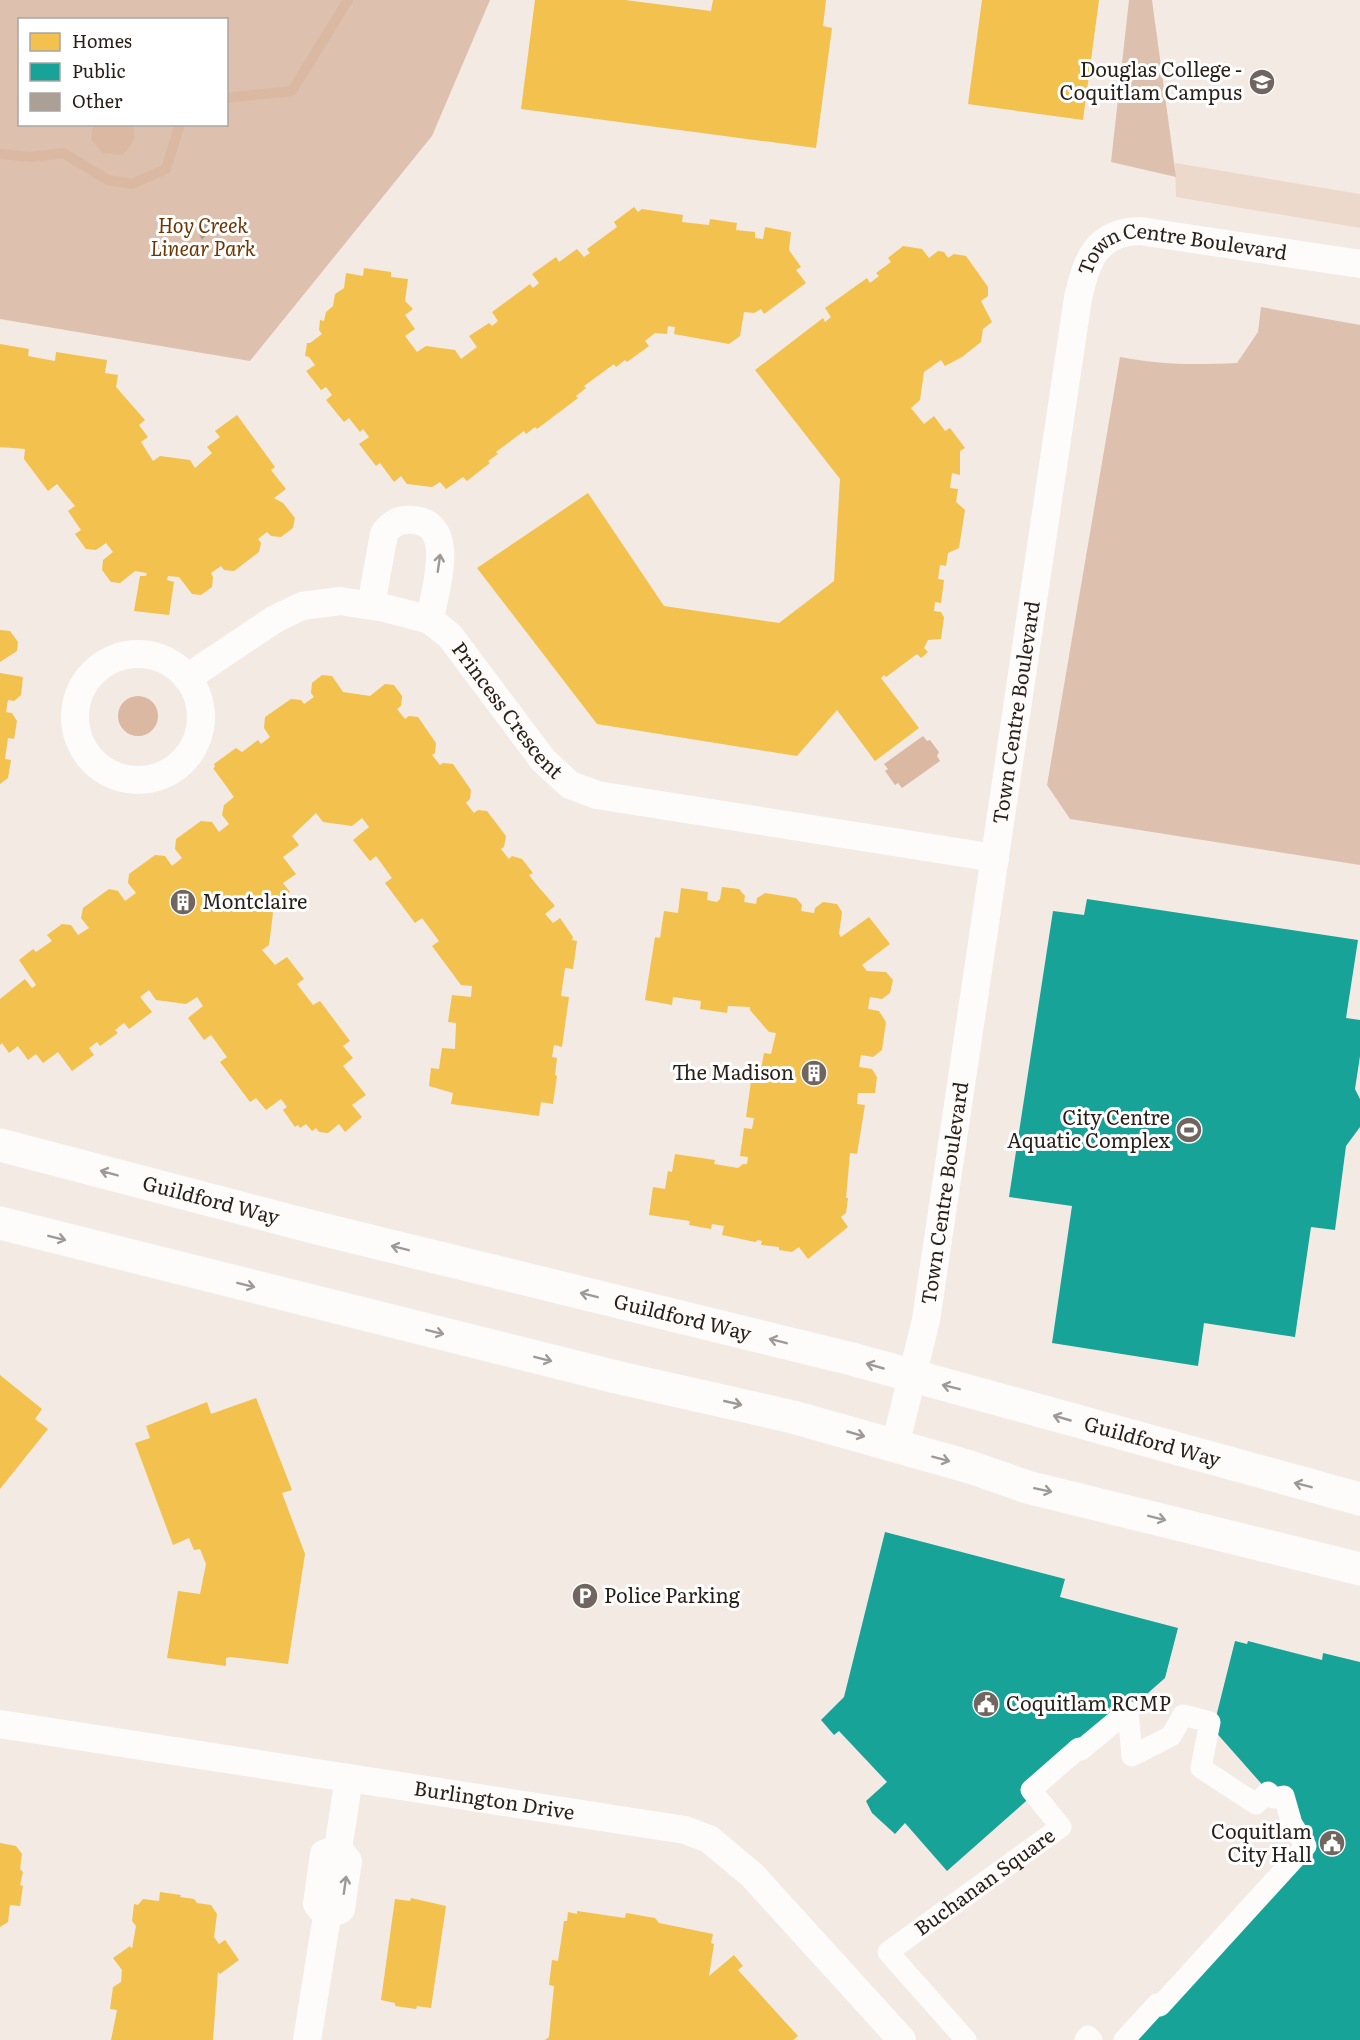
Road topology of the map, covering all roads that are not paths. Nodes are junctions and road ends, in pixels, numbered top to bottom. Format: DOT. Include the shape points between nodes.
graph roads {
  1 [pos="1360,264"];
  2 [pos="371,605"];
  3 [pos="429,620"];
  4 [pos="187,678"];
  5 [pos="995,858"];
  6 [pos="0,1146"];
  7 [pos="0,1223"];
  8 [pos="914,1377"];
  9 [pos="895,1446"];
  10 [pos="1360,1499"];
  11 [pos="1360,1569"];
  12 [pos="0,1724"];
  13 [pos="349,1778"];
  14 [pos="307,2040"];
  15 [pos="902,2040"];
  16 [pos="966,2040"];
  17 [pos="1084,2040"];
  18 [pos="1092,2040"];
  19 [pos="1124,2040"];
  1 -- 5 [label="street, Town Centre Boulevard" via="1145,231 1112,237 1094,253 1078,298"];
  2 -- 3 [label="street, Princess Crescent"];
  3 -- 2 [label="street, one-way" via="441,546 437,533 422,522 401,521 384,534"];
  2 -- 4 [label="street, Princess Crescent" via="323,601 295,608"];
  3 -- 5 [label="street, Princess Crescent" via="455,641 543,760 577,789 628,801"];
  4 -- 4 [label="street" via="171,663 145,654 123,656 99,668 83,686 75,712 77,734 90,758 107,772 128,779 155,778 181,764 201,727 197,695"];
  5 -- 8 [label="street, Town Centre Boulevard" via="926,1320"];
  8 -- 6 [label="main road, Guildford Way, one-way"];
  7 -- 9 [label="main road, one-way" via="616,1377 793,1417"];
  8 -- 9 [label="street, Town Centre Boulevard"];
  10 -- 8 [label="main road, Guildford Way, one-way"];
  9 -- 11 [label="main road, one-way" via="1027,1487"];
  12 -- 13 [label="street, Burlington Drive"];
  13 -- 14 [label="street" via="338,1849 348,1861 341,1909 327,1916"];
  13 -- 15 [label="street, Burlington Drive" via="661,1824 709,1839 752,1875"];
  16 -- 19 [label="street, Buchanan Square" via="888,1952 1061,1827 1031,1790 1079,1748 1128,1711 1132,1756 1171,1736 1183,1715 1210,1722 1201,1768 1256,1804 1268,1792 1274,1798 1284,1796 1292,1824 1306,1846"];
  17 -- 18 [label="street" via="1088,2036"];
}
